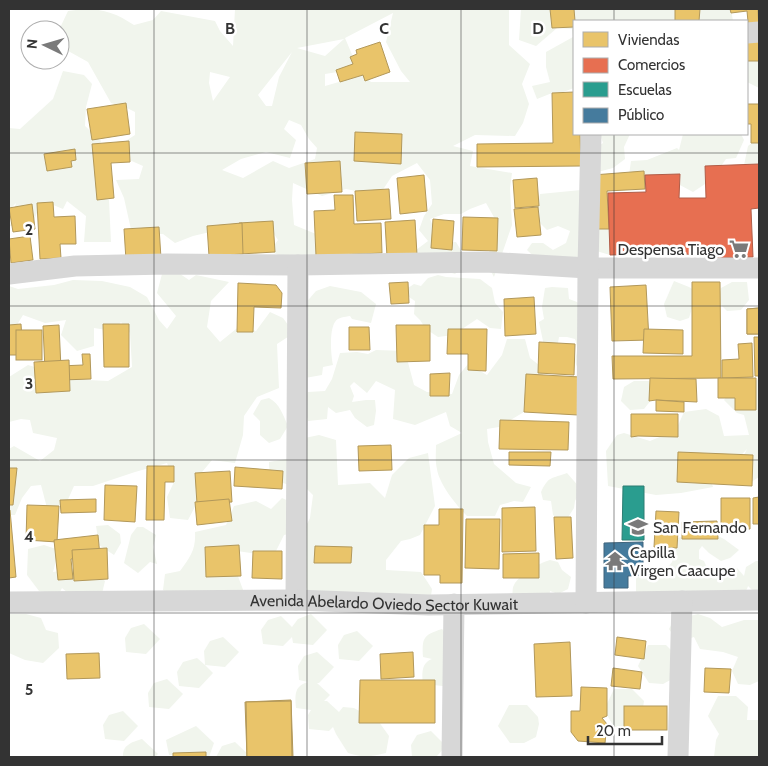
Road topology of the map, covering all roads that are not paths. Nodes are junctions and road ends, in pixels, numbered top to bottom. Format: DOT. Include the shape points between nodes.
graph roads {
  1 [pos="591,135"];
  2 [pos="298,265"];
  3 [pos="588,268"];
  4 [pos="759,268"];
  5 [pos="9,274"];
  6 [pos="296,600"];
  7 [pos="759,600"];
  8 [pos="682,601"];
  9 [pos="9,602"];
  10 [pos="586,603"];
  11 [pos="454,604"];
  12 [pos="452,757"];
  13 [pos="678,757"];
  1 -- 3 [label="street"];
  2 -- 3 [label="street" via="486,262"];
  2 -- 5 [label="street" via="75,266"];
  2 -- 6 [label="street"];
  3 -- 4 [label="street"];
  3 -- 10 [label="street"];
  6 -- 9 [label="street, Avenida Abelardo Oviedo Sector Kuwait"];
  6 -- 11 [label="street, Avenida Abelardo Oviedo Sector Kuwait"];
  7 -- 8 [label="street, Avenida Abelardo Oviedo Sector Kuwait"];
  8 -- 10 [label="street, Avenida Abelardo Oviedo Sector Kuwait"];
  8 -- 13 [label="street"];
  10 -- 11 [label="street, Avenida Abelardo Oviedo Sector Kuwait"];
  11 -- 12 [label="street"];
}
